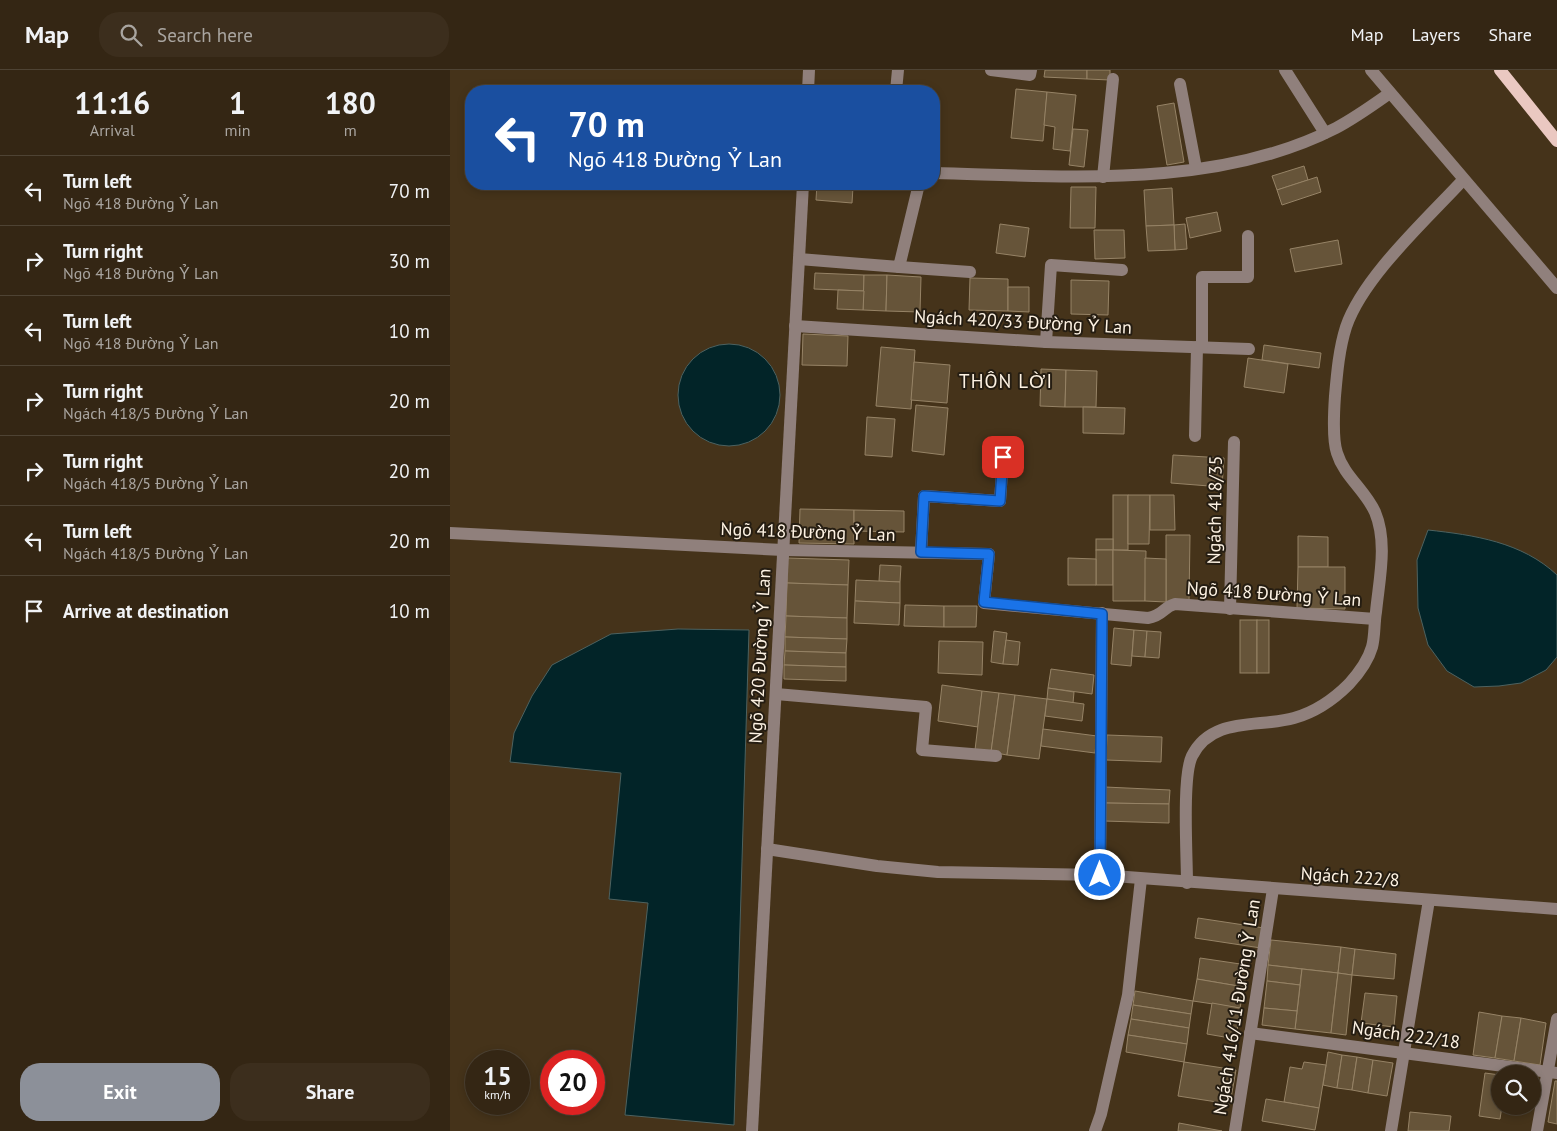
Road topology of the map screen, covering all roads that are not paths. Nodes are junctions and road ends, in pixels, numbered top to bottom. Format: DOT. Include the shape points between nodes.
graph roads {
  1 [pos="809,70"];
  2 [pos="898,70"];
  3 [pos="991,70"];
  4 [pos="1030,70"];
  5 [pos="1284,70"];
  6 [pos="1371,70"];
  7 [pos="1500,70"];
  8 [pos="1113,79"];
  9 [pos="1180,84"];
  10 [pos="808,85"];
  11 [pos="897,85"];
  12 [pos="1390,93"];
  13 [pos="1325,133"];
  14 [pos="1557,141"];
  15 [pos="1196,168"];
  16 [pos="940,173"];
  17 [pos="1103,177"];
  18 [pos="1463,180"];
  19 [pos="803,190"];
  20 [pos="918,190"];
  21 [pos="1248,236"];
  22 [pos="799,259"];
  23 [pos="899,266"];
  24 [pos="1122,270"];
  25 [pos="970,272"];
  26 [pos="1557,288"];
  27 [pos="795,326"];
  28 [pos="1046,342"];
  29 [pos="1200,347"];
  30 [pos="1249,349"];
  31 [pos="1195,436"];
  32 [pos="1234,442"];
  33 [pos="1003,457"];
  34 [pos="450,533"];
  35 [pos="783,550"];
  36 [pos="921,552"];
  37 [pos="1230,609"];
  38 [pos="1102,614"];
  39 [pos="1375,619"];
  40 [pos="776,694"];
  41 [pos="996,756"];
  42 [pos="767,849"];
  43 [pos="1100,875"];
  44 [pos="1142,879"];
  45 [pos="1187,883"];
  46 [pos="1273,889"];
  47 [pos="1429,900"];
  48 [pos="1557,909"];
  49 [pos="1557,1020"];
  50 [pos="1250,1033"];
  51 [pos="1404,1053"];
  52 [pos="1552,1072"];
  53 [pos="752,1131"];
  54 [pos="1095,1131"];
  55 [pos="1235,1131"];
  56 [pos="1391,1131"];
  57 [pos="1537,1131"];
  1 -- 10 [label="street"];
  2 -- 11 [label="street"];
  3 -- 4 [label="street" via="1030,74"];
  5 -- 13 [label="street"];
  6 -- 12 [label="street"];
  7 -- 14 [label="main road"];
  8 -- 17 [label="street"];
  9 -- 15 [label="street"];
  12 -- 13 [label="street" via="1356,117"];
  12 -- 18 [label="street"];
  13 -- 15 [label="street" via="1253,159"];
  15 -- 17 [label="street"];
  16 -- 17 [label="street"];
  18 -- 26 [label="street"];
  18 -- 39 [label="street" via="1363,294 1346,326 1337,366 1336,452 1346,472 1364,492 1375,512 1381,536"];
  19 -- 22 [label="street, Ngõ 420 Đường Ỷ Lan"];
  20 -- 23 [label="street"];
  21 -- 29 [label="street" via="1248,277 1202,277"];
  22 -- 23 [label="street"];
  22 -- 27 [label="street, Ngõ 420 Đường Ỷ Lan"];
  23 -- 25 [label="street"];
  24 -- 28 [label="street" via="1051,265"];
  27 -- 28 [label="street, Ngách 420/33 Đường Ỷ Lan"];
  27 -- 35 [label="street, Ngõ 420 Đường Ỷ Lan"];
  28 -- 29 [label="street, Ngách 420/33 Đường Ỷ Lan"];
  29 -- 30 [label="street, Ngách 420/33 Đường Ỷ Lan"];
  29 -- 31 [label="street"];
  32 -- 37 [label="street, Ngách 418/35"];
  33 -- 36 [label="street" via="1000,501 924,496"];
  34 -- 35 [label="street, Ngõ 418 Đường Ỷ Lan"];
  35 -- 36 [label="street, Ngõ 418 Đường Ỷ Lan"];
  35 -- 40 [label="street, Ngõ 420 Đường Ỷ Lan"];
  36 -- 38 [label="street, Ngõ 418 Đường Ỷ Lan" via="989,554 984,602"];
  37 -- 38 [label="street, Ngõ 418 Đường Ỷ Lan" via="1175,604 1156,617"];
  37 -- 39 [label="street, Ngõ 418 Đường Ỷ Lan"];
  38 -- 43 [label="street"];
  39 -- 45 [label="street" via="1372,646 1359,673 1326,704 1293,718 1235,725 1210,734 1191,756 1187,784"];
  40 -- 41 [label="street" via="926,707 922,750"];
  40 -- 42 [label="street, Ngõ 420 Đường Ỷ Lan"];
  42 -- 43 [label="street, Ngách 222/8" via="938,872"];
  42 -- 53 [label="street, Ngõ 420 Đường Ỷ Lan"];
  43 -- 44 [label="street, Ngách 222/8"];
  44 -- 45 [label="street, Ngách 222/8"];
  44 -- 54 [label="street" via="1128,995"];
  45 -- 46 [label="street, Ngách 222/8"];
  46 -- 47 [label="street, Ngách 222/8"];
  46 -- 50 [label="street, Ngách 416/11 Đường Ỷ Lan"];
  47 -- 48 [label="street, Ngách 222/8"];
  47 -- 51 [label="street"];
  49 -- 52 [label="street"];
  50 -- 51 [label="street, Ngách 222/18"];
  50 -- 55 [label="street, Ngách 416/11 Đường Ỷ Lan"];
  51 -- 52 [label="street, Ngách 222/18"];
  51 -- 56 [label="street"];
  52 -- 57 [label="street"];
}
